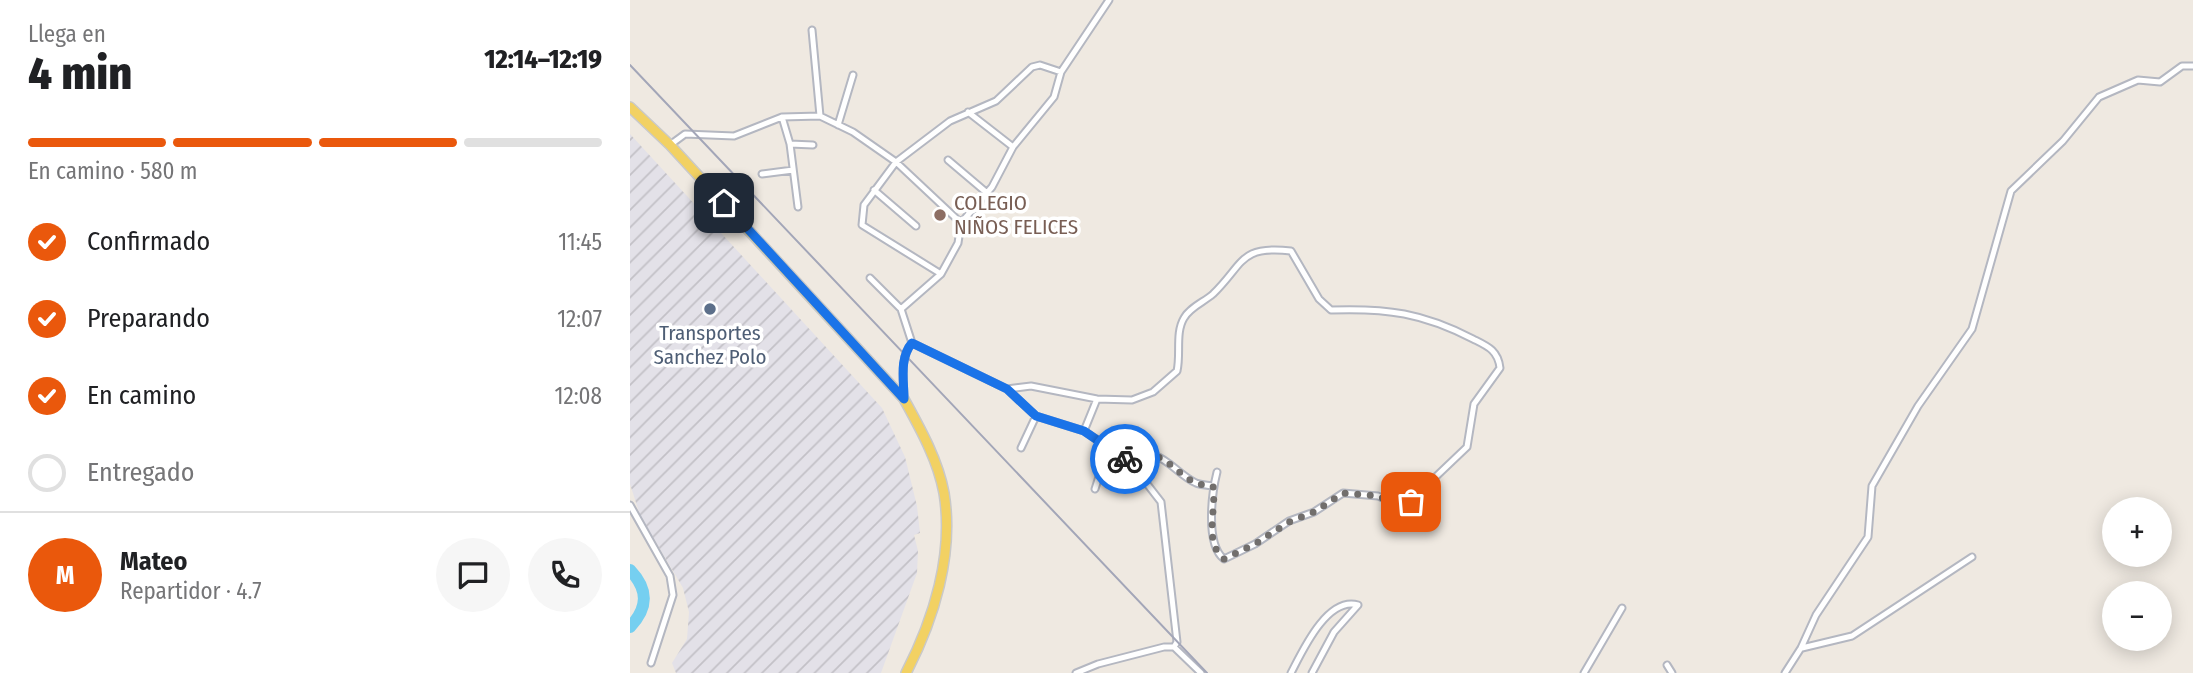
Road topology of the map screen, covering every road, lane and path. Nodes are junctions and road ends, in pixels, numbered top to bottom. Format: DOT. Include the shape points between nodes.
graph roads {
  1 [pos="1109,0"];
  2 [pos="812,30"];
  3 [pos="2193,66"];
  4 [pos="1061,72"];
  5 [pos="853,75"];
  6 [pos="630,107"];
  7 [pos="968,112"];
  8 [pos="820,116"];
  9 [pos="782,117"];
  10 [pos="838,125"];
  11 [pos="790,144"];
  12 [pos="670,145"];
  13 [pos="813,145"];
  14 [pos="1013,147"];
  15 [pos="948,160"];
  16 [pos="896,162"];
  17 [pos="793,170"];
  18 [pos="762,174"];
  19 [pos="874,190"];
  20 [pos="987,193"];
  21 [pos="798,207"];
  22 [pos="961,223"];
  23 [pos="916,226"];
  24 [pos="941,274"];
  25 [pos="870,278"];
  26 [pos="901,309"];
  27 [pos="912,343"];
  28 [pos="1007,389"];
  29 [pos="904,399"];
  30 [pos="1097,399"];
  31 [pos="1036,416"];
  32 [pos="1084,431"];
  33 [pos="1108,448"];
  34 [pos="1021,449"];
  35 [pos="1130,463"];
  36 [pos="1217,471"];
  37 [pos="1213,486"];
  38 [pos="1096,489"];
  39 [pos="630,505"];
  40 [pos="1972,557"];
  41 [pos="1622,608"];
  42 [pos="1174,647"];
  43 [pos="1801,648"];
  44 [pos="651,663"];
  45 [pos="1667,665"];
  46 [pos="906,673"];
  47 [pos="1076,673"];
  48 [pos="1200,673"];
  49 [pos="1291,673"];
  50 [pos="1312,673"];
  51 [pos="1584,673"];
  52 [pos="1672,673"];
  53 [pos="1784,673"];
  1 -- 4 [label="street"];
  2 -- 8 [label="street"];
  3 -- 43 [label="street" via="2182,66 2160,82 2138,79 2099,97 2063,141 2011,191 1972,329 1918,406 1872,486 1868,537 1816,615"];
  4 -- 7 [label="street" via="1032,67 996,102"];
  4 -- 14 [label="street" via="1055,97"];
  5 -- 10 [label="street"];
  6 -- 12 [label="main road"];
  7 -- 14 [label="street"];
  7 -- 16 [label="street"];
  8 -- 9 [label="street"];
  8 -- 10 [label="street"];
  9 -- 11 [label="street"];
  9 -- 12 [label="street" via="734,136 685,134"];
  10 -- 16 [label="street"];
  11 -- 13 [label="street"];
  11 -- 17 [label="street"];
  12 -- 29 [label="main road"];
  14 -- 20 [label="street"];
  15 -- 20 [label="street"];
  16 -- 19 [label="street"];
  16 -- 22 [label="street"];
  17 -- 18 [label="street"];
  17 -- 21 [label="street"];
  19 -- 23 [label="street"];
  19 -- 24 [label="street" via="864,205 862,225"];
  20 -- 22 [label="street"];
  22 -- 24 [label="street" via="958,243"];
  24 -- 26 [label="street"];
  25 -- 26 [label="street"];
  26 -- 27 [label="street"];
  27 -- 28 [label="street"];
  27 -- 29 [label="street" via="904,363"];
  28 -- 30 [label="street" via="1031,386"];
  28 -- 31 [label="street"];
  29 -- 46 [label="main road" via="924,436 943,492 945,536 940,587"];
  30 -- 32 [label="street"];
  30 -- 37 [label="street" via="1132,400 1153,392 1177,371 1178,335 1184,317 1213,294 1242,257 1272,248 1292,251 1319,299 1331,310 1393,312 1437,320 1493,349 1499,360 1500,368 1474,404 1467,447 1405,506 1378,496 1343,493 1224,559 1212,533"];
  31 -- 32 [label="street"];
  31 -- 34 [label="street"];
  32 -- 33 [label="street"];
  33 -- 35 [label="street"];
  33 -- 38 [label="street"];
  35 -- 37 [label="street" via="1139,456 1152,455 1196,483"];
  35 -- 42 [label="street" via="1161,502"];
  36 -- 37 [label="street"];
  39 -- 44 [label="street" via="670,576 673,595"];
  40 -- 43 [label="street" via="1852,636"];
  41 -- 51 [label="street"];
  42 -- 47 [label="street"];
  42 -- 48 [label="street"];
  43 -- 53 [label="street"];
  45 -- 52 [label="street"];
  49 -- 50 [label="street" via="1323,620 1346,605 1358,605 1335,632"];
}
